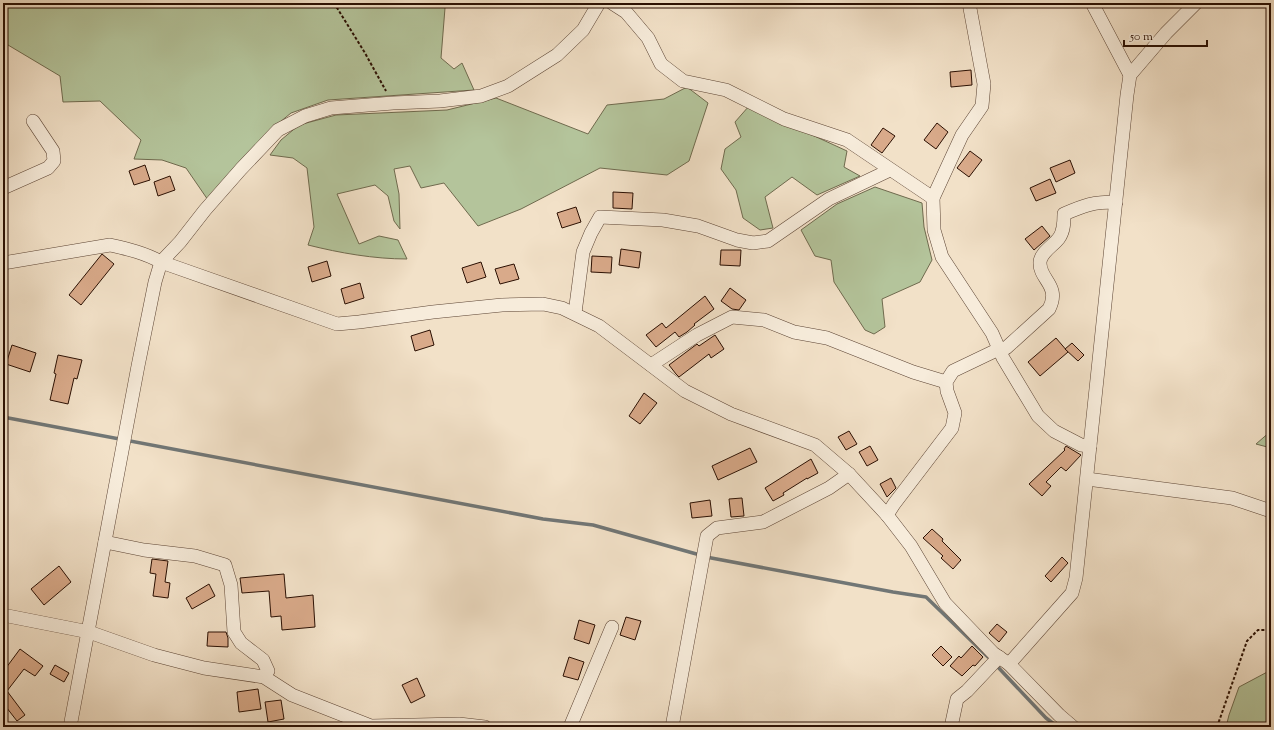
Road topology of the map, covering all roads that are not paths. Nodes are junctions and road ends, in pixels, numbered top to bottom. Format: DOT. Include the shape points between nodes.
graph roads {
  1 [pos="599,3"];
  2 [pos="612,3"];
  3 [pos="969,3"];
  4 [pos="1092,3"];
  5 [pos="1196,3"];
  6 [pos="1130,75"];
  7 [pos="33,121"];
  8 [pos="890,170"];
  9 [pos="3,188"];
  10 [pos="933,198"];
  11 [pos="1116,202"];
  12 [pos="161,262"];
  13 [pos="3,263"];
  14 [pos="575,313"];
  15 [pos="999,349"];
  16 [pos="651,364"];
  17 [pos="946,382"];
  18 [pos="1090,446"];
  19 [pos="849,474"];
  20 [pos="1087,480"];
  21 [pos="1271,511"];
  22 [pos="887,515"];
  23 [pos="105,542"];
  24 [pos="3,615"];
  25 [pos="612,627"];
  26 [pos="89,632"];
  27 [pos="1004,660"];
  28 [pos="264,676"];
  29 [pos="70,727"];
  30 [pos="485,727"];
  31 [pos="570,727"];
  32 [pos="672,727"];
  33 [pos="951,727"];
  34 [pos="1073,727"];
  1 -- 12 [label="street" via="583,30 557,55 508,86 481,96 331,108 305,116 278,130"];
  2 -- 8 [label="street" via="626,12 648,38 661,64 683,81 726,90 784,120 847,140"];
  3 -- 10 [label="street" via="984,84 982,106 962,135"];
  4 -- 6 [label="street"];
  5 -- 6 [label="street"];
  6 -- 11 [label="street"];
  7 -- 9 [label="street" via="53,151 54,160 48,168"];
  8 -- 10 [label="street"];
  8 -- 14 [label="street" via="829,199 768,240 753,243 698,226 663,220 600,217 583,252"];
  10 -- 15 [label="street" via="934,230 942,257 992,333"];
  11 -- 15 [label="street" via="1085,205 1064,214 1059,237 1043,254 1040,262 1041,270 1052,291 1053,301 1049,309 1006,348"];
  11 -- 18 [label="street"];
  12 -- 13 [label="street" via="150,256 110,245"];
  12 -- 14 [label="street" via="337,324 502,304 543,304"];
  12 -- 23 [label="street"];
  14 -- 16 [label="street" via="599,326"];
  15 -- 17 [label="street" via="953,371"];
  15 -- 18 [label="street" via="1038,416 1054,431 1081,445"];
  16 -- 17 [label="street" via="732,317 764,320 794,332 827,338 913,372"];
  16 -- 19 [label="street" via="684,391 731,414 815,444"];
  17 -- 22 [label="street" via="955,412 952,428"];
  18 -- 20 [label="street"];
  19 -- 22 [label="street"];
  19 -- 32 [label="street" via="829,488 762,522 717,528 707,536"];
  20 -- 21 [label="street" via="1232,498"];
  20 -- 27 [label="street" via="1072,593"];
  22 -- 27 [label="street" via="911,546 945,603 971,631"];
  23 -- 26 [label="street"];
  23 -- 28 [label="street" via="195,556 226,565 231,585 234,632 241,643 263,660 268,671"];
  24 -- 26 [label="street"];
  25 -- 31 [label="street"];
  26 -- 28 [label="street" via="154,655 197,666"];
  26 -- 29 [label="street"];
  27 -- 33 [label="street" via="957,699"];
  27 -- 34 [label="street"];
  28 -- 30 [label="street" via="292,694 371,726 459,724"];
}
